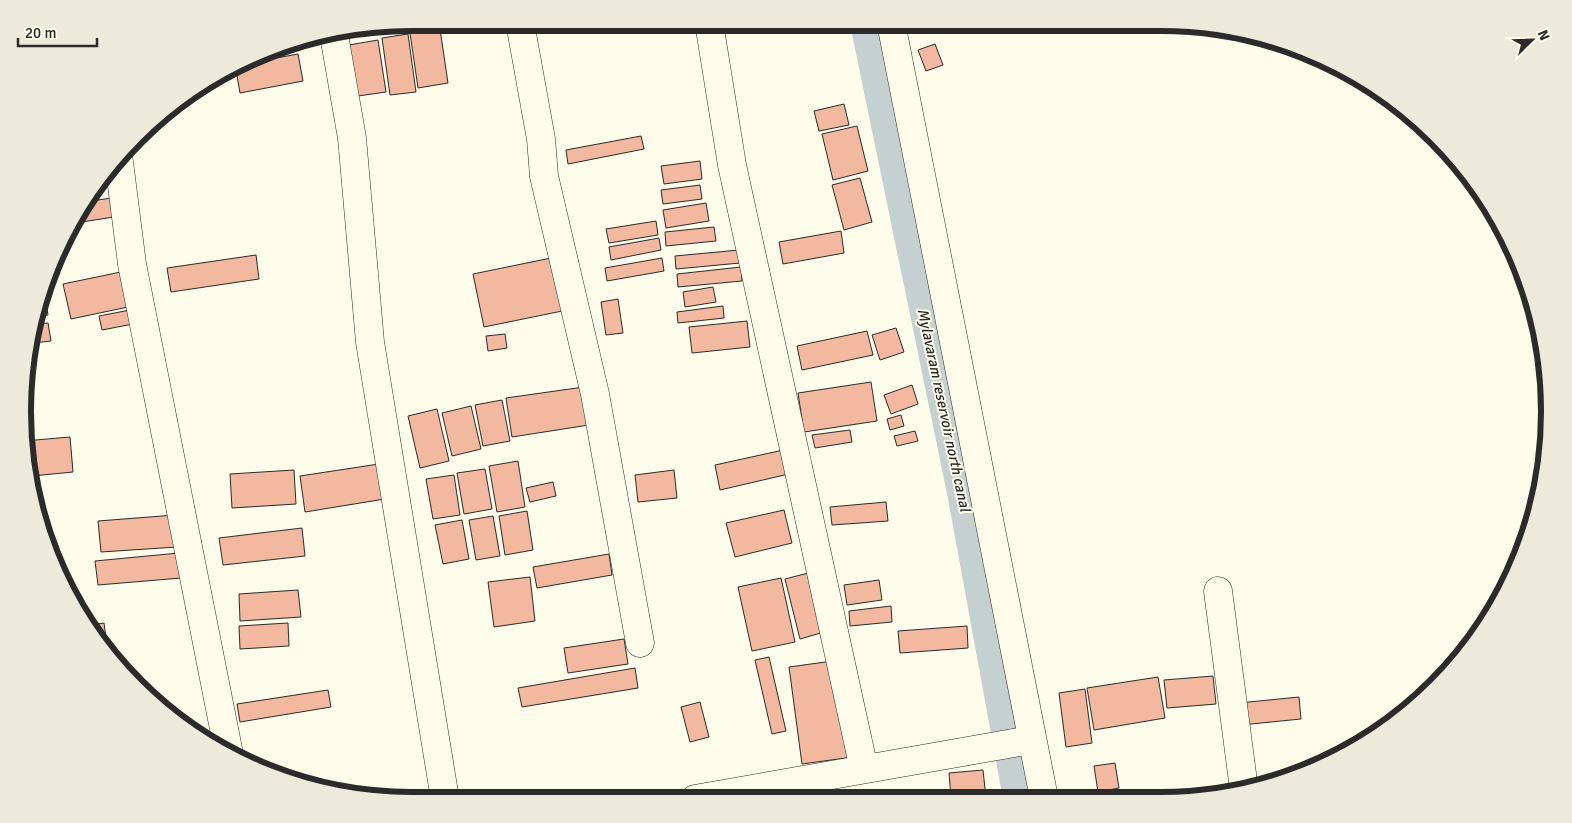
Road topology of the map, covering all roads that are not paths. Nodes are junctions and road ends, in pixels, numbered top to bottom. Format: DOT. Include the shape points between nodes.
graph roads {
  1 [pos="521,31"];
  2 [pos="710,31"];
  3 [pos="893,31"];
  4 [pos="335,39"];
  5 [pos="120,168"];
  6 [pos="1218,591"];
  7 [pos="640,643"];
  8 [pos="1031,740"];
  9 [pos="226,744"];
  10 [pos="864,770"];
  11 [pos="1243,782"];
  12 [pos="444,792"];
  13 [pos="774,792"];
  14 [pos="1043,792"];
  1 -- 7 [label="street" via="541,138 544,176 595,394"];
  2 -- 10 [label="street" via="732,165"];
  3 -- 8 [label="street"];
  4 -- 12 [label="street" via="352,138 370,342"];
  5 -- 9 [label="street" via="132,264"];
  6 -- 11 [label="street"];
  8 -- 10 [label="street"];
  8 -- 14 [label="street"];
  10 -- 13 [label="street"];
}
